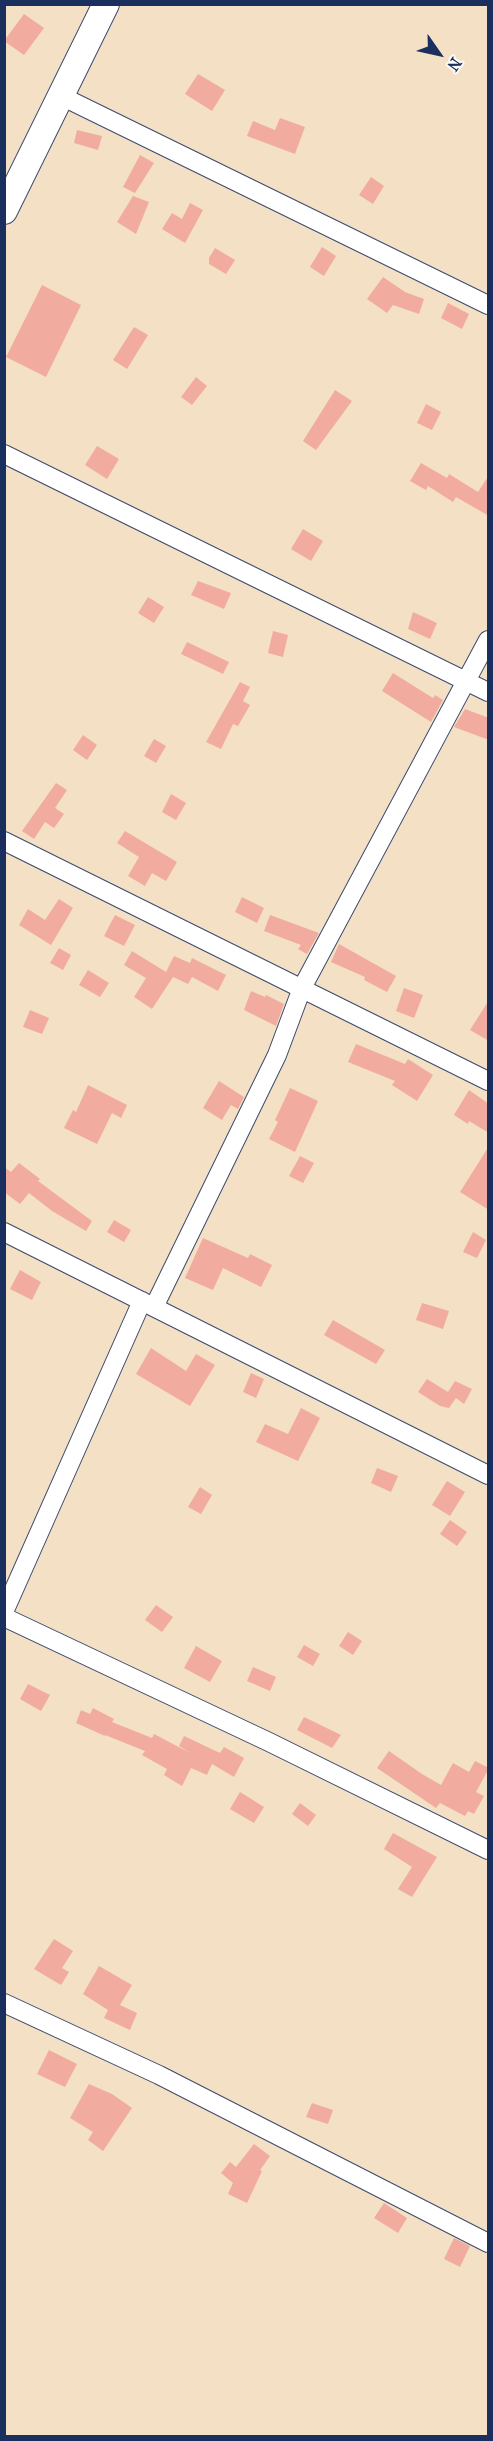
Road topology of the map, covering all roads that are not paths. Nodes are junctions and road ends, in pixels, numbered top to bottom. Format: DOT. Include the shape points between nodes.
graph roads {
  1 [pos="106,4"];
  2 [pos="61,96"];
  3 [pos="4,211"];
  4 [pos="489,305"];
  5 [pos="4,454"];
  6 [pos="489,640"];
  7 [pos="468,682"];
  8 [pos="489,692"];
  9 [pos="4,841"];
  10 [pos="302,988"];
  11 [pos="489,1081"];
  12 [pos="4,1232"];
  13 [pos="148,1304"];
  14 [pos="489,1475"];
  15 [pos="4,1614"];
  16 [pos="489,1850"];
  17 [pos="4,2003"];
  18 [pos="489,2243"];
  1 -- 2 [label="main road"];
  2 -- 3 [label="main road"];
  2 -- 4 [label="street"];
  5 -- 7 [label="street"];
  6 -- 7 [label="street"];
  7 -- 8 [label="street"];
  7 -- 10 [label="street"];
  9 -- 10 [label="street"];
  10 -- 11 [label="street"];
  10 -- 13 [label="street" via="277,1055"];
  12 -- 13 [label="street"];
  13 -- 14 [label="street"];
  13 -- 15 [label="street"];
  15 -- 16 [label="street"];
  17 -- 18 [label="street" via="159,2075"];
}
